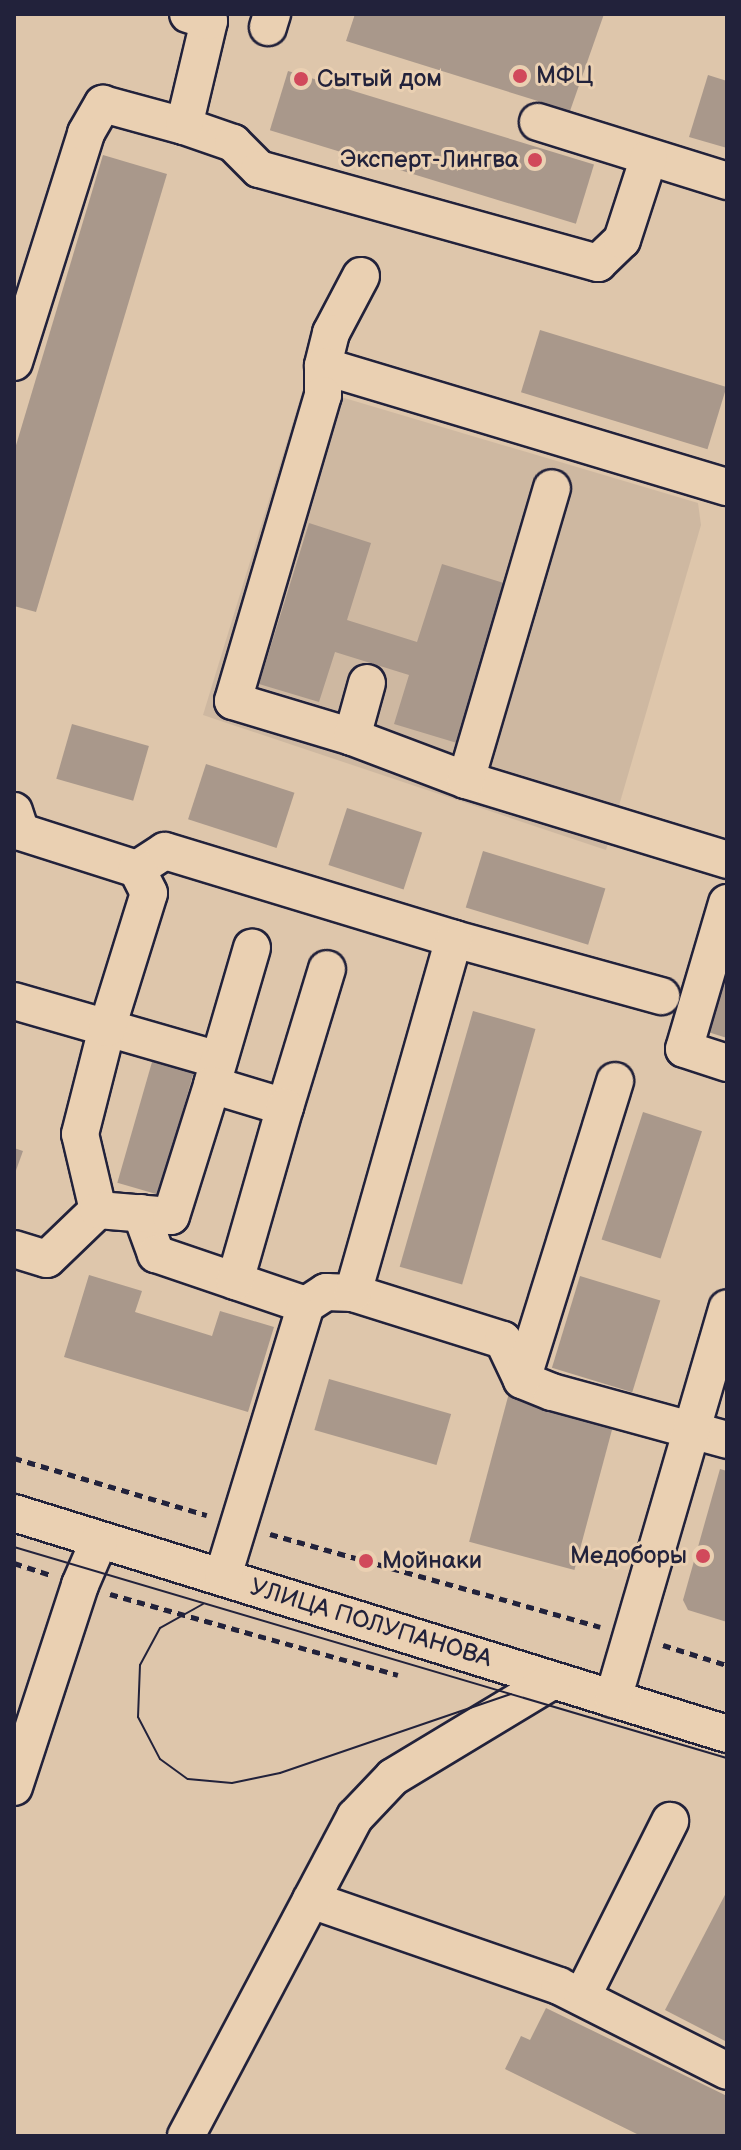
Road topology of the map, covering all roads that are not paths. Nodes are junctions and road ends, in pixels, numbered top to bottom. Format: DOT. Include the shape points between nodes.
graph roads {
  1 [pos="188,14"];
  2 [pos="538,122"];
  3 [pos="184,126"];
  4 [pos="649,157"];
  5 [pos="727,181"];
  6 [pos="361,276"];
  7 [pos="14,362"];
  8 [pos="323,366"];
  9 [pos="727,487"];
  10 [pos="552,488"];
  11 [pos="367,683"];
  12 [pos="352,737"];
  13 [pos="466,780"];
  14 [pos="16,830"];
  15 [pos="727,860"];
  16 [pos="137,869"];
  17 [pos="727,903"];
  18 [pos="454,939"];
  19 [pos="252,948"];
  20 [pos="327,969"];
  21 [pos="661,996"];
  22 [pos="14,1001"];
  23 [pos="107,1028"];
  24 [pos="727,1063"];
  25 [pos="216,1072"];
  26 [pos="615,1081"];
  27 [pos="285,1107"];
  28 [pos="98,1210"];
  29 [pos="141,1213"];
  30 [pos="14,1249"];
  31 [pos="235,1281"];
  32 [pos="353,1293"];
  33 [pos="306,1305"];
  34 [pos="727,1308"];
  35 [pos="522,1380"];
  36 [pos="692,1430"];
  37 [pos="727,1440"];
  38 [pos="14,1513"];
  39 [pos="99,1541"];
  40 [pos="223,1576"];
  41 [pos="552,1681"];
  42 [pos="613,1699"];
  43 [pos="727,1734"];
  44 [pos="14,1787"];
  45 [pos="670,1821"];
  46 [pos="311,1900"];
  47 [pos="582,1997"];
  48 [pos="727,2071"];
  49 [pos="186,2136"];
  1 -- 3 [label="street" via="209,21"];
  2 -- 4 [label="street"];
  3 -- 4 [label="street" via="233,143 259,169 598,263 622,240"];
  3 -- 7 [label="street" via="103,104 86,133"];
  4 -- 5 [label="street"];
  6 -- 8 [label="street" via="331,333"];
  8 -- 9 [label="street"];
  8 -- 12 [label="street" via="323,395 233,701"];
  10 -- 13 [label="street"];
  11 -- 12 [label="street"];
  12 -- 13 [label="street"];
  13 -- 15 [label="street"];
  14 -- 16 [label="street"];
  16 -- 18 [label="street" via="165,851"];
  16 -- 23 [label="street" via="149,893"];
  17 -- 24 [label="street" via="684,1049"];
  18 -- 21 [label="street"];
  18 -- 32 [label="street"];
  19 -- 25 [label="street"];
  20 -- 27 [label="street"];
  22 -- 23 [label="street"];
  23 -- 25 [label="street"];
  23 -- 28 [label="street" via="80,1134"];
  25 -- 27 [label="street"];
  25 -- 29 [label="street" via="171,1216"];
  26 -- 35 [label="street"];
  27 -- 31 [label="street"];
  28 -- 29 [label="street"];
  28 -- 30 [label="street" via="47,1259"];
  29 -- 31 [label="street" via="156,1254"];
  31 -- 33 [label="street"];
  32 -- 33 [label="street" via="326,1292"];
  32 -- 35 [label="street" via="503,1340"];
  33 -- 40 [label="street"];
  34 -- 36 [label="street"];
  35 -- 36 [label="street"];
  36 -- 37 [label="street"];
  36 -- 42 [label="street"];
  38 -- 39 [label="street, УЛИЦА ПОЛУПАНОВА"];
  39 -- 40 [label="street, УЛИЦА ПОЛУПАНОВА"];
  39 -- 44 [label="street"];
  40 -- 41 [label="street, УЛИЦА ПОЛУПАНОВА"];
  41 -- 42 [label="street, УЛИЦА ПОЛУПАНОВА"];
  41 -- 46 [label="street" via="393,1777 355,1817"];
  42 -- 43 [label="street, УЛИЦА ПОЛУПАНОВА"];
  45 -- 47 [label="street"];
  46 -- 47 [label="street"];
  46 -- 49 [label="street"];
  47 -- 48 [label="street"];
}
